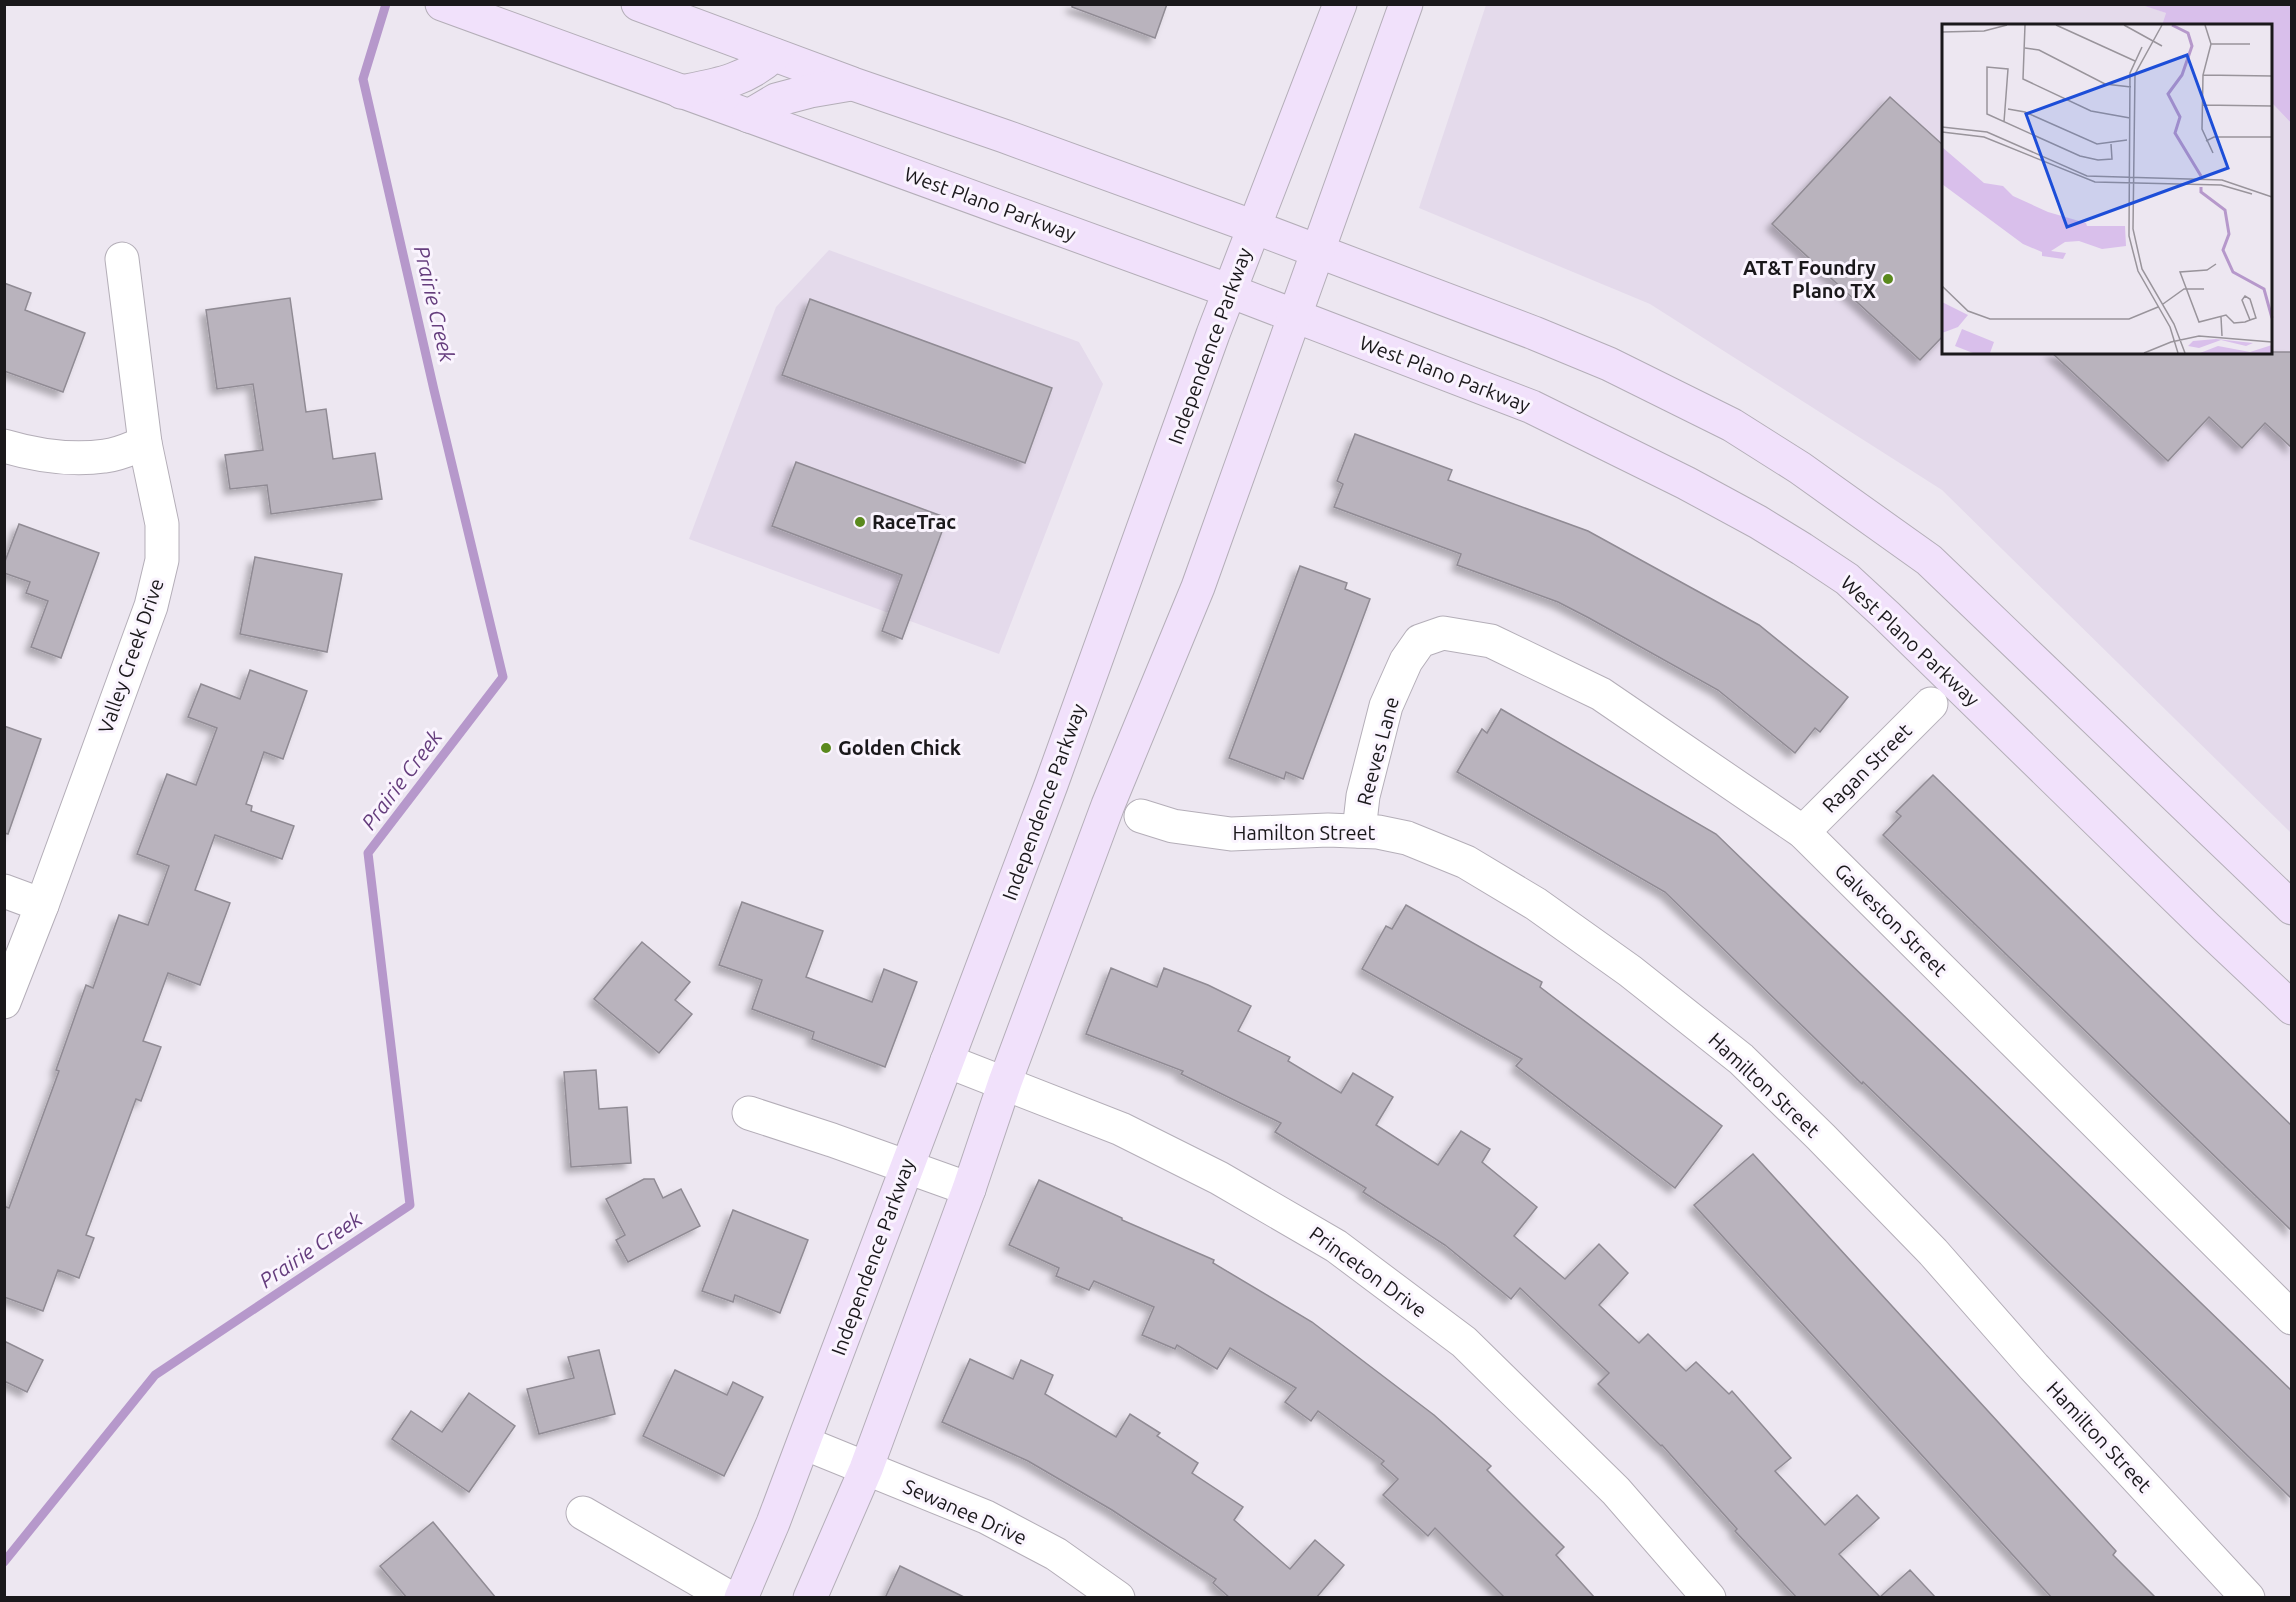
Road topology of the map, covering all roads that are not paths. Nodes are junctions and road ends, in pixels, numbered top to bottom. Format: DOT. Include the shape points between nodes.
graph roads {
  1 [pos="442,4"];
  2 [pos="638,4"];
  3 [pos="1340,4"];
  4 [pos="1406,4"];
  5 [pos="774,55"];
  6 [pos="853,84"];
  7 [pos="681,92"];
  8 [pos="749,117"];
  9 [pos="1254,227"];
  10 [pos="1319,252"];
  11 [pos="122,259"];
  12 [pos="1230,291"];
  13 [pos="1295,316"];
  14 [pos="145,443"];
  15 [pos="4,446"];
  16 [pos="1420,641"];
  17 [pos="1931,704"];
  18 [pos="1142,816"];
  19 [pos="1359,831"];
  20 [pos="1803,832"];
  21 [pos="4,891"];
  22 [pos="42,905"];
  23 [pos="2292,908"];
  24 [pos="4,1002"];
  25 [pos="2292,1008"];
  26 [pos="947,1061"];
  27 [pos="1005,1082"];
  28 [pos="749,1113"];
  29 [pos="907,1166"];
  30 [pos="969,1189"];
  31 [pos="2292,1318"];
  32 [pos="804,1443"];
  33 [pos="866,1469"];
  34 [pos="583,1512"];
  35 [pos="730,1598"];
  36 [pos="741,1598"];
  37 [pos="810,1598"];
  38 [pos="1118,1598"];
  39 [pos="1710,1598"];
  40 [pos="2248,1598"];
  1 -- 7 [label="main road, West Plano Parkway"];
  2 -- 5 [label="main road"];
  3 -- 9 [label="main road, Independence Parkway"];
  4 -- 10 [label="main road"];
  5 -- 6 [label="main road"];
  5 -- 7 [label="main road" via="759,69 737,79"];
  6 -- 8 [label="main road" via="776,100"];
  6 -- 9 [label="main road"];
  7 -- 8 [label="main road, West Plano Parkway"];
  8 -- 12 [label="main road, West Plano Parkway"];
  9 -- 10 [label="main road"];
  9 -- 12 [label="main road, Independence Parkway"];
  10 -- 13 [label="main road"];
  10 -- 23 [label="main road" via="1609,364 1732,425 1800,468 1929,560"];
  11 -- 14 [label="street, Valley Creek Drive"];
  12 -- 13 [label="main road, West Plano Parkway"];
  12 -- 26 [label="main road, Independence Parkway"];
  13 -- 25 [label="main road, West Plano Parkway" via="1532,407 1696,488 1767,527 1847,579"];
  13 -- 27 [label="main road" via="1198,587 1108,806"];
  14 -- 15 [label="street" via="107,456 70,458 35,455"];
  14 -- 22 [label="street, Valley Creek Drive" via="162,524 162,560 150,606"];
  16 -- 19 [label="street, Reeves Lane" via="1406,661 1386,706"];
  16 -- 20 [label="street, Galveston Street" via="1443,633 1491,641 1601,694"];
  17 -- 20 [label="street, Ragan Street"];
  18 -- 19 [label="street, Hamilton Street" via="1173,826 1231,834"];
  19 -- 40 [label="street, Hamilton Street" via="1407,838 1466,862 1630,971 1741,1059 1933,1252"];
  20 -- 31 [label="street, Galveston Street"];
  21 -- 22 [label="street"];
  22 -- 24 [label="street, Valley Creek Drive"];
  26 -- 27 [label="street, Princeton Drive"];
  26 -- 29 [label="main road, Independence Parkway"];
  27 -- 30 [label="main road"];
  27 -- 39 [label="street, Princeton Drive" via="1121,1129 1220,1178 1336,1246 1464,1342 1616,1491"];
  28 -- 29 [label="street"];
  29 -- 30 [label="street"];
  29 -- 32 [label="main road, Independence Parkway"];
  30 -- 33 [label="main road"];
  32 -- 33 [label="street, Sewanee Drive"];
  32 -- 36 [label="main road, Independence Parkway"];
  33 -- 37 [label="main road"];
  33 -- 38 [label="street, Sewanee Drive" via="986,1517 1056,1554"];
  34 -- 35 [label="street"];
}
